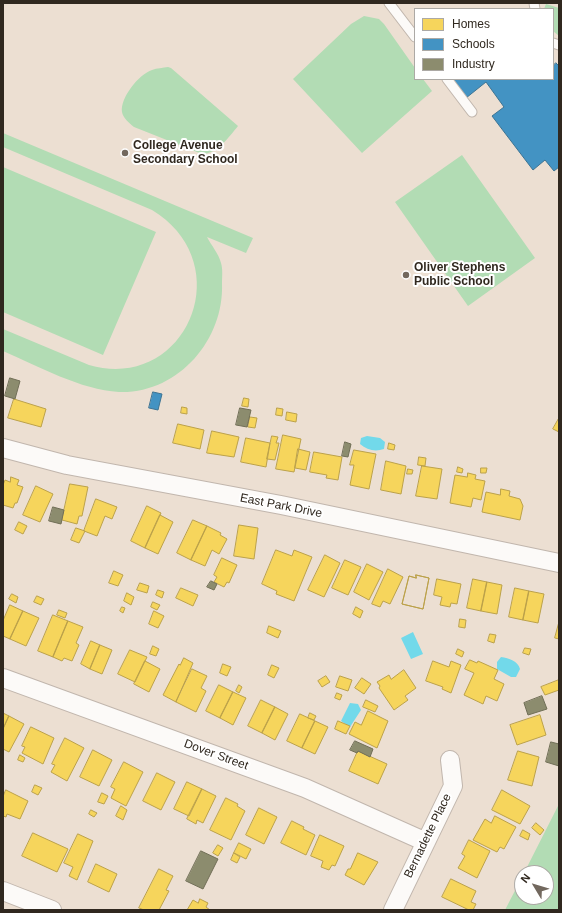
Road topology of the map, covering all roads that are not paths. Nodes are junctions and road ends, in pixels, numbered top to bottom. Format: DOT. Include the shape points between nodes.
graph roads {
  1 [pos="389,3"];
  2 [pos="414,36"];
  3 [pos="448,80"];
  4 [pos="472,112"];
  5 [pos="3,448"];
  6 [pos="559,563"];
  7 [pos="3,678"];
  8 [pos="450,760"];
  9 [pos="426,842"];
  10 [pos="3,891"];
  11 [pos="52,910"];
  12 [pos="393,910"];
  1 -- 2 [label="lane"];
  3 -- 4 [label="lane"];
  5 -- 6 [label="street, East Park Drive" via="67,464"];
  7 -- 9 [label="street, Dover Street" via="305,788"];
  8 -- 9 [label="street, Bernadette Place" via="452,786"];
  9 -- 12 [label="street, Bernadette Place"];
  10 -- 11 [label="street"];
}
